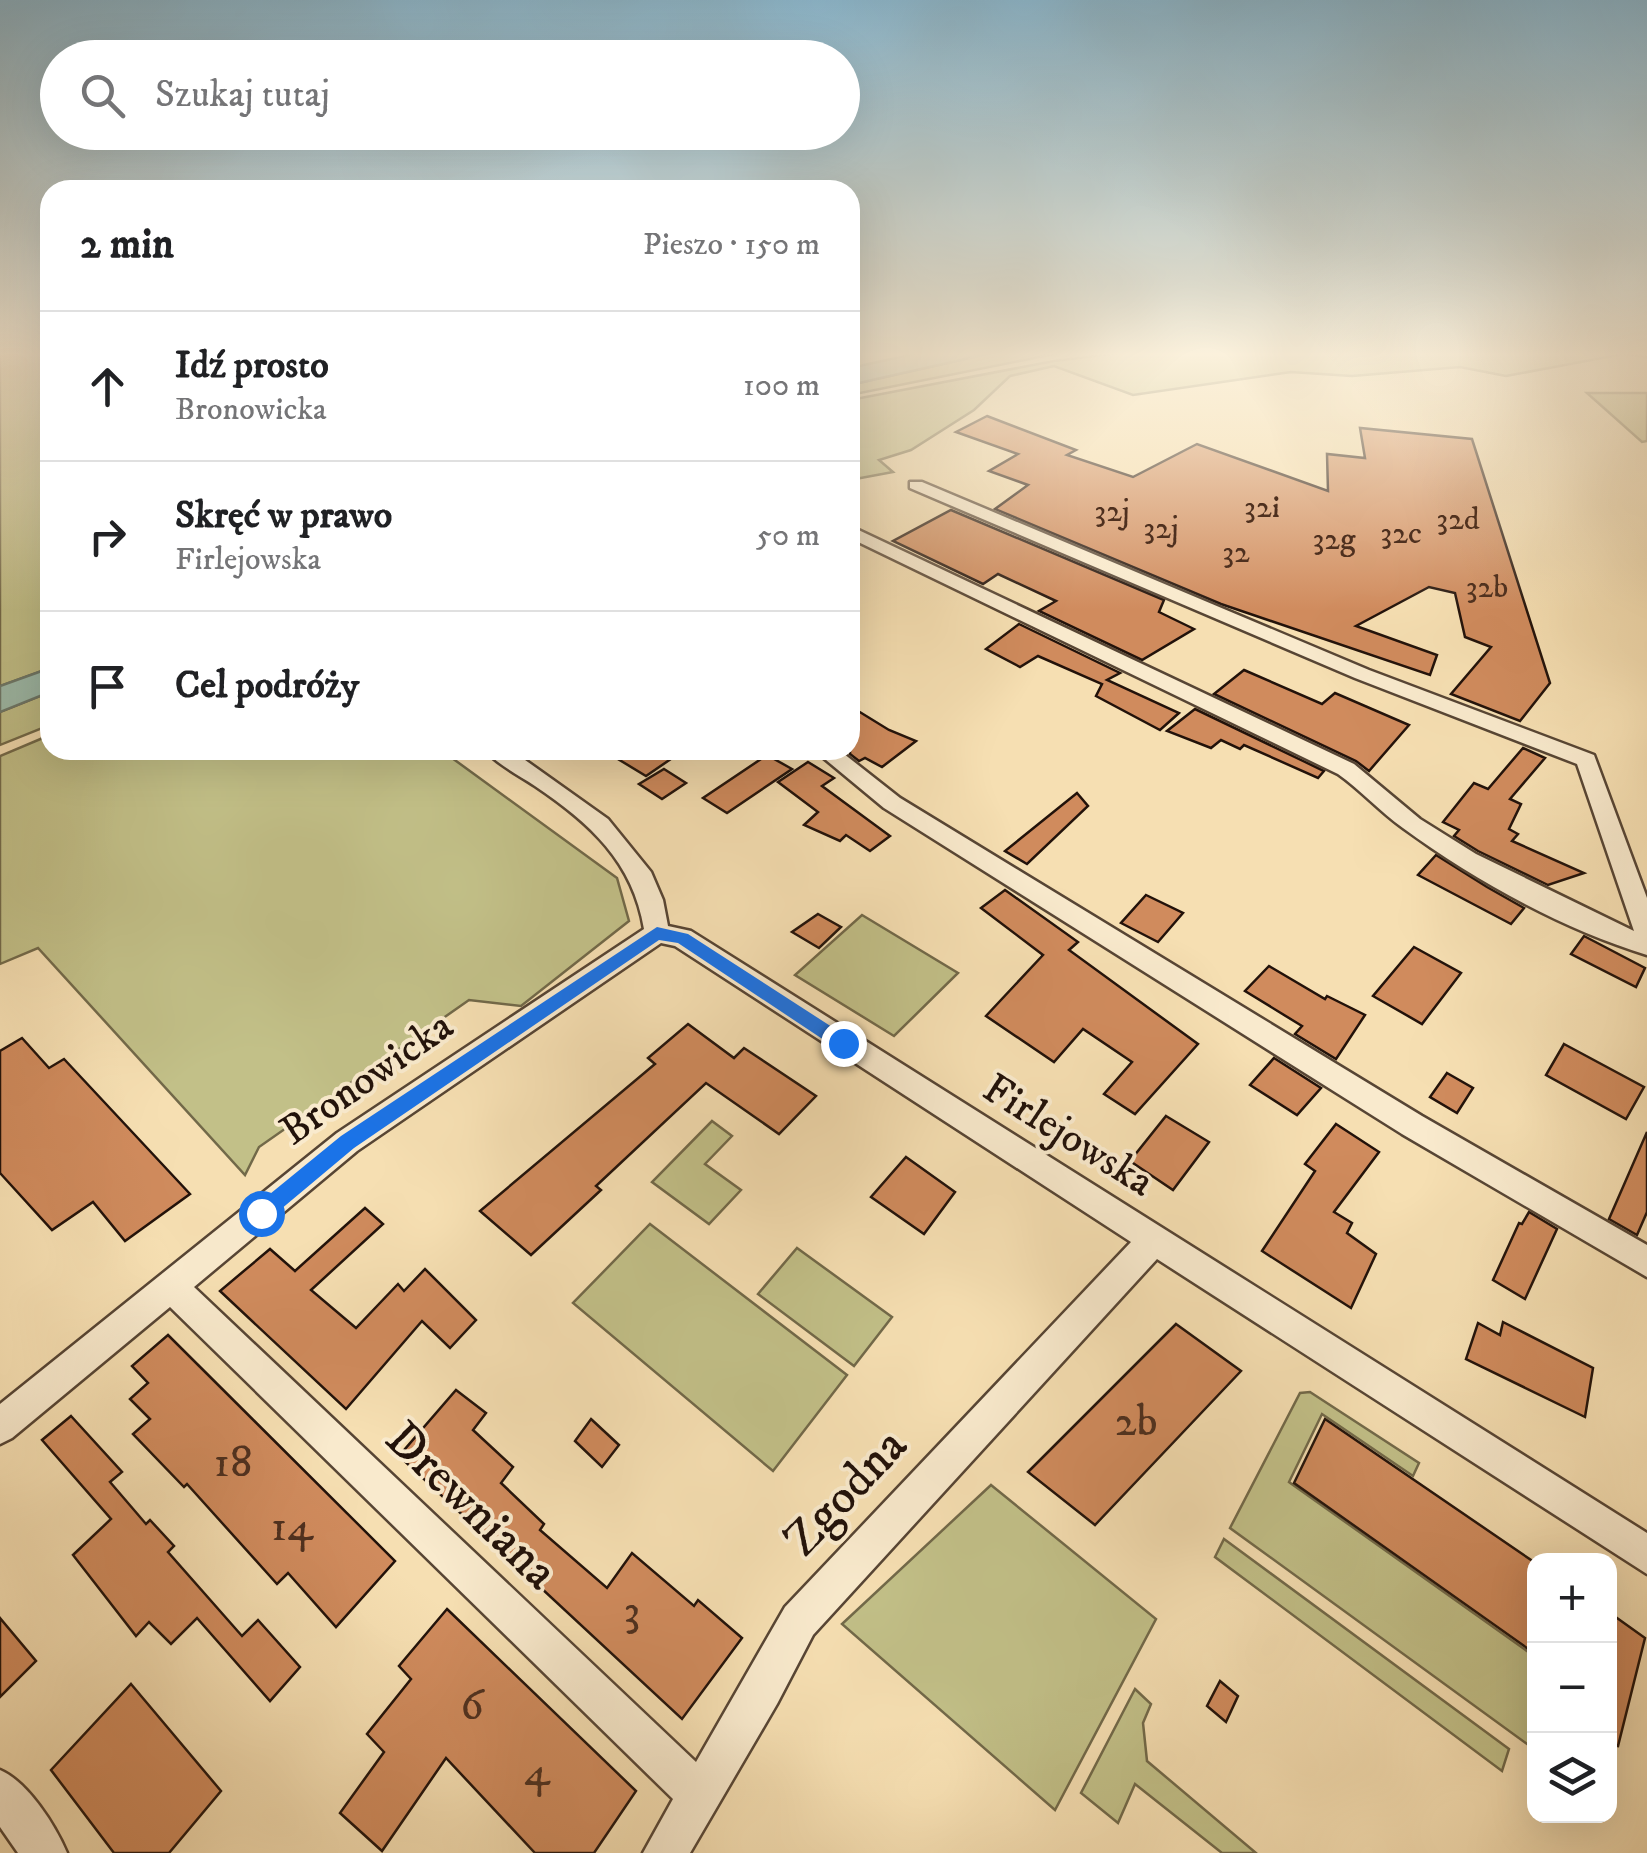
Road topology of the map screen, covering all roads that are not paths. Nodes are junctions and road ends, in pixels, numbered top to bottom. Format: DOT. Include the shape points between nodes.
graph roads {
  1 [pos="916,485"];
  2 [pos="860,537"];
  3 [pos="511,760"];
  4 [pos="838,760"];
  5 [pos="1647,932"];
  6 [pos="657,933"];
  7 [pos="1647,946"];
  8 [pos="1154,1240"];
  9 [pos="1647,1262"];
  10 [pos="171,1286"];
  11 [pos="0,1426"];
  12 [pos="1647,1555"];
  13 [pos="0,1791"];
  14 [pos="702,1797"];
  15 [pos="45,1853"];
  16 [pos="665,1853"];
  1 -- 5 [label="street" via="1362,674 1586,760"];
  2 -- 7 [label="street" via="1346,769 1407,821 1483,868"];
  3 -- 6 [label="street" via="591,815 628,850 648,888"];
  4 -- 9 [label="street" via="892,803 1412,1125"];
  6 -- 8 [label="street, Firlejowska" via="682,938"];
  6 -- 10 [label="street, Bronowicka" via="347,1142"];
  8 -- 12 [label="street, Firlejowska"];
  8 -- 14 [label="street, Zgodna" via="798,1621"];
  10 -- 11 [label="street, Bronowicka"];
  10 -- 14 [label="street, Drewniana"];
  13 -- 15 [label="street"];
  14 -- 16 [label="street, Zgodna"];
}
